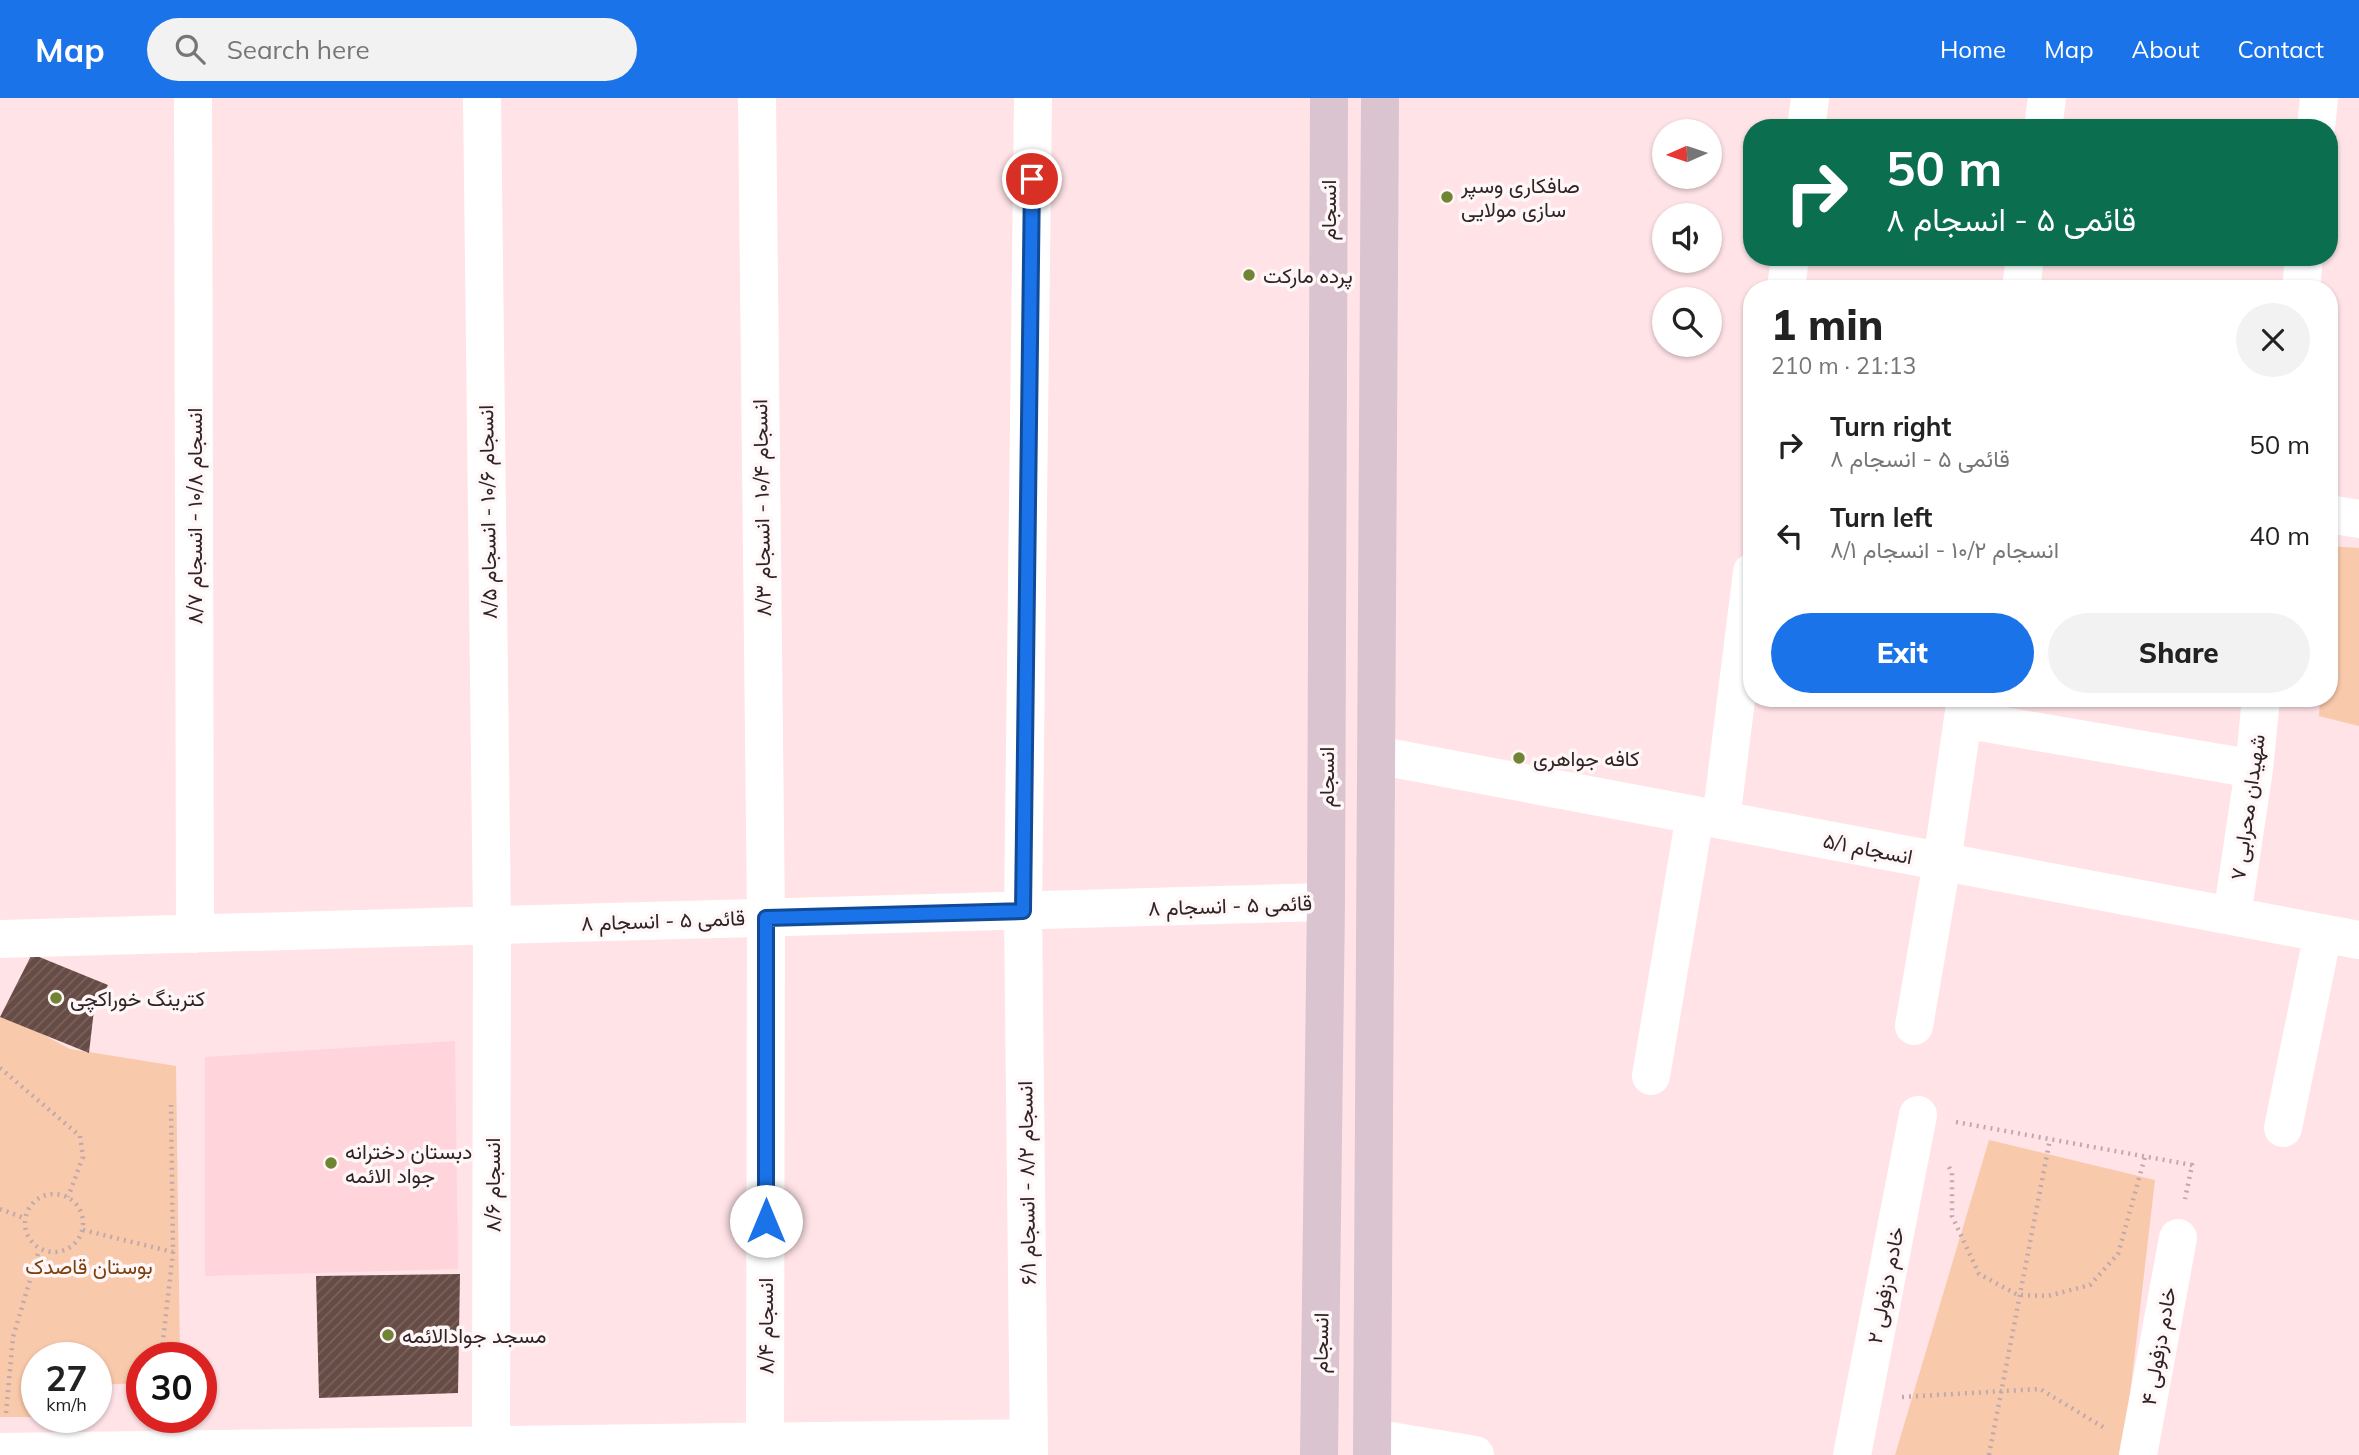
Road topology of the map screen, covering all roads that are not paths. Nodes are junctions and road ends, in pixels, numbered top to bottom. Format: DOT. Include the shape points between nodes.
graph roads {
  1 [pos="193,98"];
  2 [pos="482,98"];
  3 [pos="757,98"];
  4 [pos="1033,98"];
  5 [pos="1329,98"];
  6 [pos="1380,98"];
  7 [pos="1810,98"];
  8 [pos="2047,98"];
  9 [pos="2319,98"];
  10 [pos="1807,119"];
  11 [pos="2044,119"];
  12 [pos="2317,119"];
  13 [pos="2338,516"];
  14 [pos="2359,519"];
  15 [pos="1743,622"];
  16 [pos="2260,707"];
  17 [pos="1965,709"];
  18 [pos="1376,755"];
  19 [pos="2254,769"];
  20 [pos="1708,818"];
  21 [pos="1942,862"];
  22 [pos="1326,902"];
  23 [pos="1023,911"];
  24 [pos="2232,916"];
  25 [pos="766,918"];
  26 [pos="492,925"];
  27 [pos="195,934"];
  28 [pos="2341,936"];
  29 [pos="0,939"];
  30 [pos="1914,1026"];
  31 [pos="1651,1076"];
  32 [pos="1918,1115"];
  33 [pos="2283,1128"];
  34 [pos="2178,1238"];
  35 [pos="765,1441"];
  36 [pos="491,1445"];
  37 [pos="1029,1446"];
  38 [pos="1372,1446"];
  39 [pos="697,1449"];
  40 [pos="413,1451"];
  41 [pos="2,1452"];
  42 [pos="2138,1452"];
  43 [pos="151,1453"];
  44 [pos="1319,1455"];
  45 [pos="1475,1455"];
  46 [pos="1852,1455"];
  1 -- 27 [label="street, انسجام ۱۰/۸ - انسجام ۸/۷"];
  2 -- 26 [label="street, انسجام ۱۰/۶ - انسجام ۸/۵"];
  3 -- 25 [label="street, انسجام ۱۰/۴ - انسجام ۸/۳"];
  4 -- 23 [label="street, انسجام ۸/۲ - انسجام ۶/۱"];
  5 -- 22 [label="main road, انسجام"];
  6 -- 18 [label="main road"];
  7 -- 10 [label="street"];
  8 -- 11 [label="street"];
  9 -- 12 [label="street"];
  13 -- 14 [label="street"];
  15 -- 20 [label="street"];
  16 -- 19 [label="street, شهیدان محرابی ۷"];
  17 -- 19 [label="street"];
  17 -- 21 [label="street"];
  18 -- 20 [label="street, انسجام ۵/۱"];
  18 -- 38 [label="main road"];
  19 -- 24 [label="street, شهیدان محرابی ۷"];
  20 -- 21 [label="street, انسجام ۵/۱"];
  20 -- 31 [label="street"];
  21 -- 24 [label="street, انسجام ۵/۱"];
  21 -- 30 [label="street"];
  22 -- 23 [label="street, قائمی ۵ - انسجام ۸"];
  22 -- 44 [label="main road, انسجام"];
  23 -- 25 [label="street, قائمی ۵ - انسجام ۸"];
  23 -- 37 [label="street, انسجام ۸/۲ - انسجام ۶/۱"];
  24 -- 28 [label="street, انسجام ۵/۱"];
  25 -- 26 [label="street, قائمی ۵ - انسجام ۸"];
  25 -- 35 [label="street, انسجام ۸/۴"];
  26 -- 27 [label="street, قائمی ۵ - انسجام ۸"];
  26 -- 36 [label="street, انسجام ۸/۶"];
  27 -- 29 [label="street, قائمی ۵ - انسجام ۸"];
  28 -- 33 [label="street"];
  32 -- 46 [label="street, خادم دزفولی ۲"];
  34 -- 42 [label="street, خادم دزفولی ۴"];
  35 -- 37 [label="street"];
  35 -- 39 [label="street"];
  36 -- 39 [label="street"];
  36 -- 40 [label="street"];
  38 -- 45 [label="street"];
  40 -- 43 [label="street"];
  41 -- 43 [label="street"];
}
